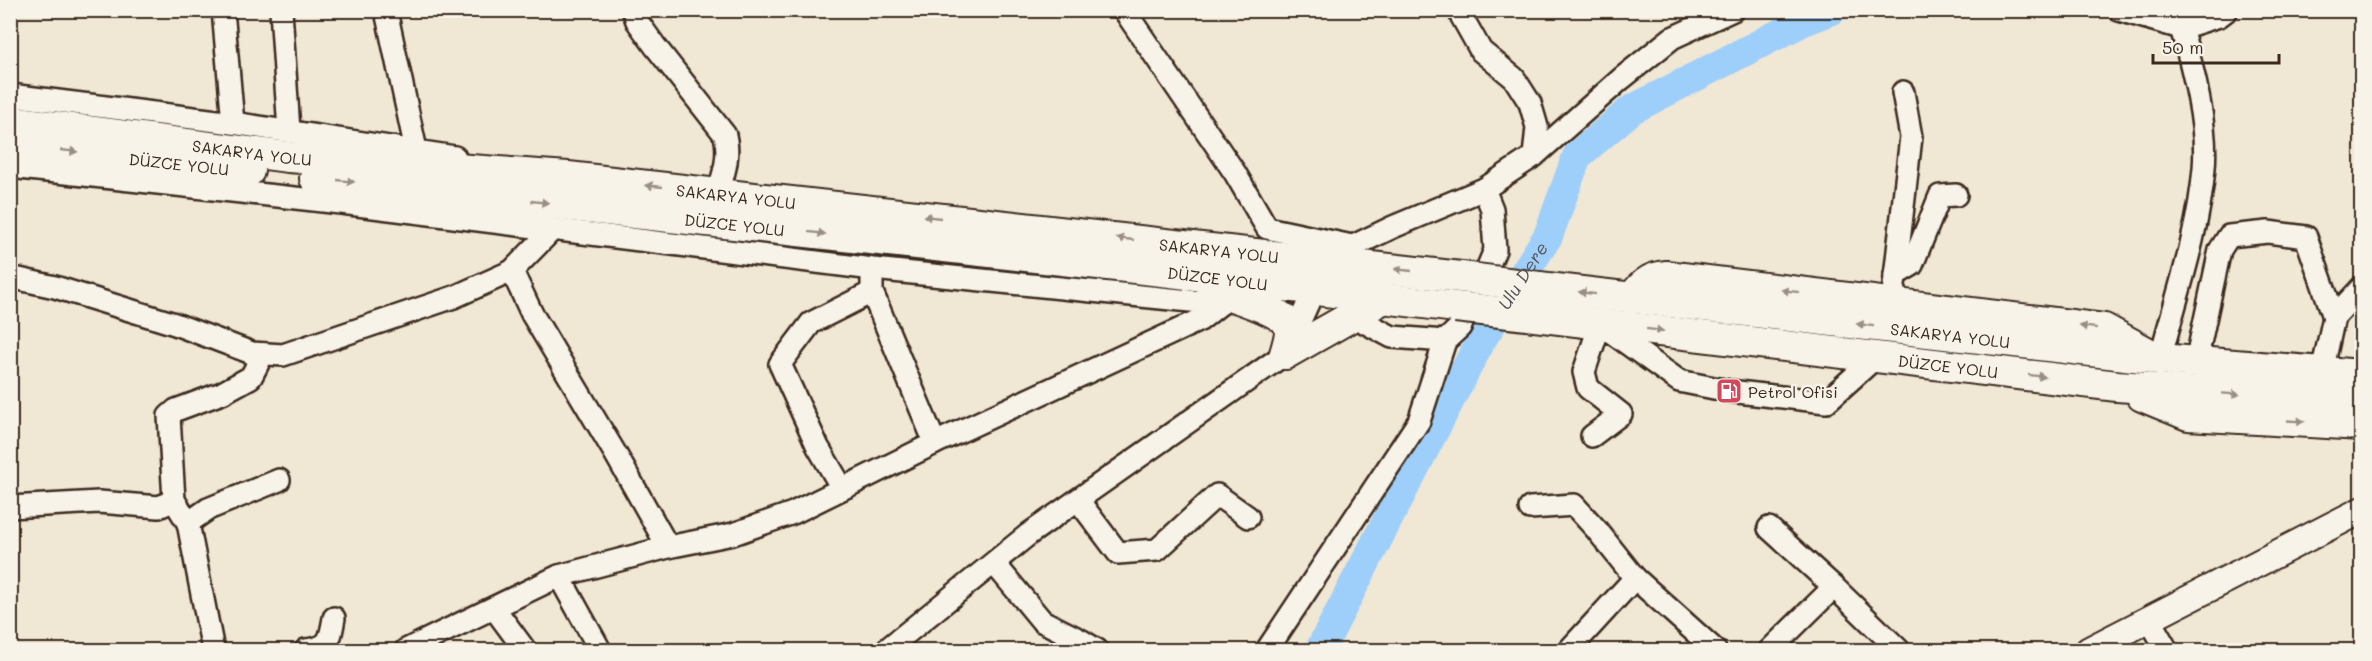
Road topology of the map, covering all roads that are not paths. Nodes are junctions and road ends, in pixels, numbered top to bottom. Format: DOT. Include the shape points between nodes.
graph roads {
  1 [pos="223,10"];
  2 [pos="281,10"];
  3 [pos="633,10"];
  4 [pos="1124,10"];
  5 [pos="1458,10"];
  6 [pos="1733,10"];
  7 [pos="2119,10"];
  8 [pos="2227,10"];
  9 [pos="386,11"];
  10 [pos="2181,28"];
  11 [pos="1902,92"];
  12 [pos="10,95"];
  13 [pos="10,121"];
  14 [pos="233,123"];
  15 [pos="289,131"];
  16 [pos="10,145"];
  17 [pos="416,150"];
  18 [pos="1534,156"];
  19 [pos="10,167"];
  20 [pos="568,177"];
  21 [pos="1484,189"];
  22 [pos="718,193"];
  23 [pos="1956,195"];
  24 [pos="554,229"];
  25 [pos="1352,246"];
  26 [pos="1322,261"];
  27 [pos="873,269"];
  28 [pos="512,271"];
  29 [pos="10,277"];
  30 [pos="2361,287"];
  31 [pos="1894,289"];
  32 [pos="1314,290"];
  33 [pos="872,292"];
  34 [pos="1236,295"];
  35 [pos="1384,298"];
  36 [pos="1632,298"];
  37 [pos="1537,302"];
  38 [pos="1353,316"];
  39 [pos="2334,317"];
  40 [pos="1600,324"];
  41 [pos="1445,341"];
  42 [pos="263,354"];
  43 [pos="1285,354"];
  44 [pos="1876,357"];
  45 [pos="2160,359"];
  46 [pos="2196,362"];
  47 [pos="2322,372"];
  48 [pos="2361,375"];
  49 [pos="2117,386"];
  50 [pos="2361,403"];
  51 [pos="2361,425"];
  52 [pos="1592,436"];
  53 [pos="935,443"];
  54 [pos="279,480"];
  55 [pos="842,488"];
  56 [pos="174,500"];
  57 [pos="1078,500"];
  58 [pos="10,507"];
  59 [pos="1530,508"];
  60 [pos="2361,510"];
  61 [pos="1248,517"];
  62 [pos="188,523"];
  63 [pos="1769,528"];
  64 [pos="668,547"];
  65 [pos="994,563"];
  66 [pos="559,576"];
  67 [pos="1635,578"];
  68 [pos="1834,587"];
  69 [pos="494,608"];
  70 [pos="334,618"];
  71 [pos="2150,619"];
  72 [pos="329,647"];
  73 [pos="2096,649"];
  74 [pos="213,651"];
  75 [pos="306,651"];
  76 [pos="406,651"];
  77 [pos="525,651"];
  78 [pos="600,651"];
  79 [pos="886,651"];
  80 [pos="1097,651"];
  81 [pos="1267,651"];
  82 [pos="1569,651"];
  83 [pos="1715,651"];
  84 [pos="1770,651"];
  85 [pos="1899,651"];
  86 [pos="2167,651"];
  1 -- 14 [label="street"];
  2 -- 15 [label="street"];
  3 -- 22 [label="street" via="655,46 725,135 728,161"];
  4 -- 25 [label="street" via="1235,173 1267,228"];
  5 -- 18 [label="street" via="1481,51 1514,78 1530,103 1537,127"];
  6 -- 18 [label="street" via="1672,38"];
  7 -- 10 [label="street"];
  8 -- 10 [label="street"];
  9 -- 17 [label="street"];
  10 -- 45 [label="street" via="2194,71 2205,166"];
  11 -- 31 [label="street" via="1911,137"];
  12 -- 14 [label="street"];
  13 -- 20 [label="highway, SAKARYA YOLU" via="288,157"];
  14 -- 15 [label="street"];
  15 -- 17 [label="street"];
  16 -- 34 [label="highway, DÜZCE YOLU, one-way" via="1171,272"];
  17 -- 20 [label="street"];
  18 -- 21 [label="street"];
  19 -- 24 [label="street"];
  22 -- 20 [label="highway, SAKARYA YOLU, one-way"];
  21 -- 25 [label="street"];
  21 -- 41 [label="street" via="1492,209 1495,250 1460,327"];
  26 -- 22 [label="highway, SAKARYA YOLU, one-way"];
  23 -- 31 [label="street" via="1940,196 1912,265"];
  24 -- 27 [label="street"];
  24 -- 28 [label="street"];
  25 -- 26 [label="street"];
  26 -- 32 [label="street"];
  37 -- 26 [label="highway, SAKARYA YOLU, one-way, bridge" via="1461,277"];
  27 -- 33 [label="street"];
  27 -- 34 [label="street"];
  28 -- 42 [label="street" via="454,297 344,335 283,355"];
  28 -- 64 [label="street" via="532,314"];
  29 -- 42 [label="street" via="55,287"];
  30 -- 39 [label="street"];
  31 -- 36 [label="highway, one-way" via="1656,276"];
  45 -- 31 [label="highway, one-way" via="2104,329"];
  32 -- 34 [label="highway, DÜZCE YOLU"];
  32 -- 35 [label="highway, DÜZCE YOLU"];
  32 -- 43 [label="street"];
  33 -- 53 [label="street"];
  33 -- 55 [label="street" via="811,323 780,364 818,447"];
  34 -- 43 [label="highway" via="1289,324"];
  34 -- 53 [label="street" via="1200,320"];
  35 -- 37 [label="highway, DÜZCE YOLU, bridge" via="1456,307"];
  35 -- 38 [label="highway"];
  36 -- 37 [label="highway, SAKARYA YOLU, one-way"];
  45 -- 36 [label="highway, SAKARYA YOLU, one-way"];
  37 -- 40 [label="highway, DÜZCE YOLU"];
  38 -- 41 [label="street" via="1392,337"];
  38 -- 43 [label="highway"];
  39 -- 46 [label="street" via="2306,237 2268,232 2229,236 2220,250"];
  39 -- 47 [label="street"];
  40 -- 44 [label="highway, DÜZCE YOLU, one-way"];
  40 -- 44 [label="street" via="1679,381 1729,391 1826,402"];
  40 -- 52 [label="street" via="1584,372 1588,388 1621,414"];
  41 -- 81 [label="street" via="1419,421"];
  42 -- 56 [label="street" via="251,376 169,416"];
  43 -- 57 [label="street"];
  44 -- 49 [label="highway, DÜZCE YOLU, one-way"];
  45 -- 46 [label="highway, SAKARYA YOLU"];
  46 -- 47 [label="highway, SAKARYA YOLU"];
  47 -- 48 [label="highway, SAKARYA YOLU"];
  49 -- 50 [label="highway, DÜZCE YOLU, one-way"];
  49 -- 51 [label="highway, one-way" via="2188,416"];
  53 -- 55 [label="street"];
  54 -- 62 [label="street" via="208,509"];
  55 -- 64 [label="street" via="793,513 733,534"];
  56 -- 58 [label="street" via="159,507 99,502"];
  56 -- 62 [label="street"];
  57 -- 61 [label="street" via="1118,553 1157,550 1217,495"];
  57 -- 65 [label="street"];
  59 -- 67 [label="street" via="1574,505"];
  60 -- 71 [label="main road"];
  62 -- 74 [label="street"];
  63 -- 68 [label="street"];
  64 -- 66 [label="street"];
  65 -- 79 [label="street"];
  65 -- 80 [label="street" via="1042,621"];
  66 -- 69 [label="street"];
  66 -- 78 [label="street"];
  67 -- 82 [label="street"];
  67 -- 83 [label="street"];
  68 -- 84 [label="street"];
  68 -- 85 [label="street"];
  69 -- 76 [label="street"];
  69 -- 77 [label="street"];
  70 -- 72 [label="street"];
  71 -- 73 [label="main road"];
  71 -- 86 [label="street"];
  72 -- 75 [label="street"];
}
